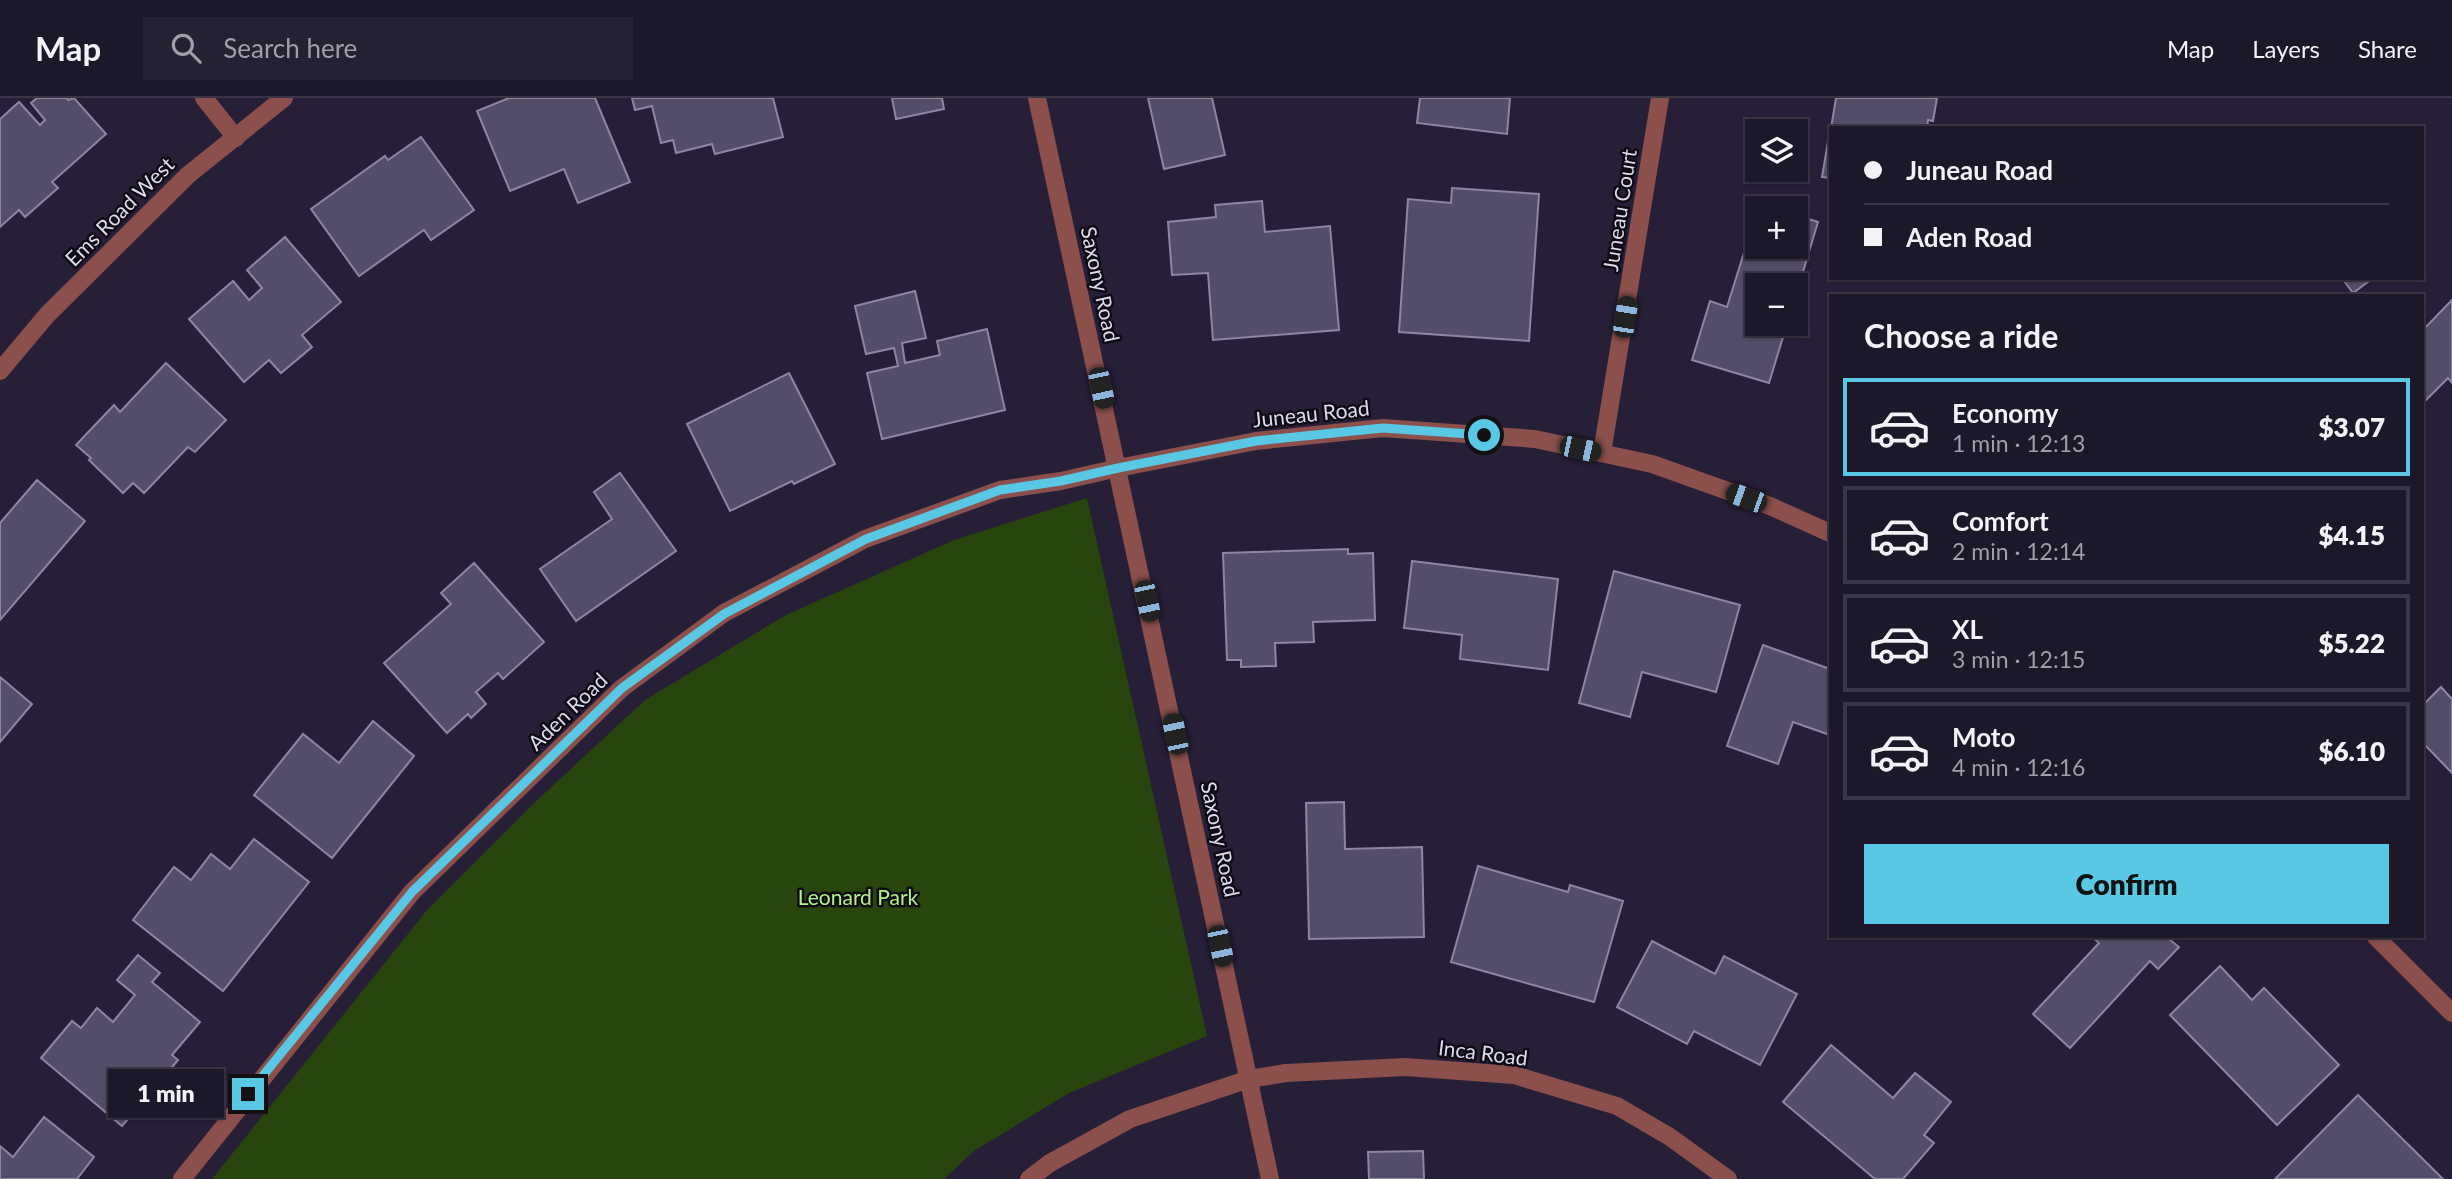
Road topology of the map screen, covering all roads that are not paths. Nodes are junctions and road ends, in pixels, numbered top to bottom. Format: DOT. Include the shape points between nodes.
graph roads {
  1 [pos="204,98"];
  2 [pos="284,98"];
  3 [pos="1037,98"];
  4 [pos="1660,98"];
  5 [pos="236,138"];
  6 [pos="0,371"];
  7 [pos="1602,453"];
  8 [pos="1118,468"];
  9 [pos="1829,533"];
  10 [pos="2377,938"];
  11 [pos="2452,1013"];
  12 [pos="1249,1079"];
  13 [pos="182,1179"];
  14 [pos="1028,1179"];
  15 [pos="1270,1179"];
  16 [pos="1728,1179"];
  1 -- 5 [label="street"];
  2 -- 5 [label="street, Ems Road West"];
  3 -- 8 [label="street, Saxony Road"];
  4 -- 7 [label="street, Juneau Court"];
  5 -- 6 [label="street, Ems Road West" via="188,174 47,315"];
  7 -- 8 [label="street, Juneau Road" via="1535,439 1383,428 1256,441"];
  7 -- 9 [label="street, Juneau Road" via="1665,468"];
  8 -- 12 [label="street, Saxony Road"];
  8 -- 13 [label="street, Aden Road" via="1000,490 866,539 724,614 622,688 412,892"];
  10 -- 11 [label="street"];
  12 -- 14 [label="street, Inca Road" via="1130,1119"];
  12 -- 15 [label="street, Saxony Road"];
  12 -- 16 [label="street, Inca Road" via="1405,1067 1514,1075 1617,1106"];
}
